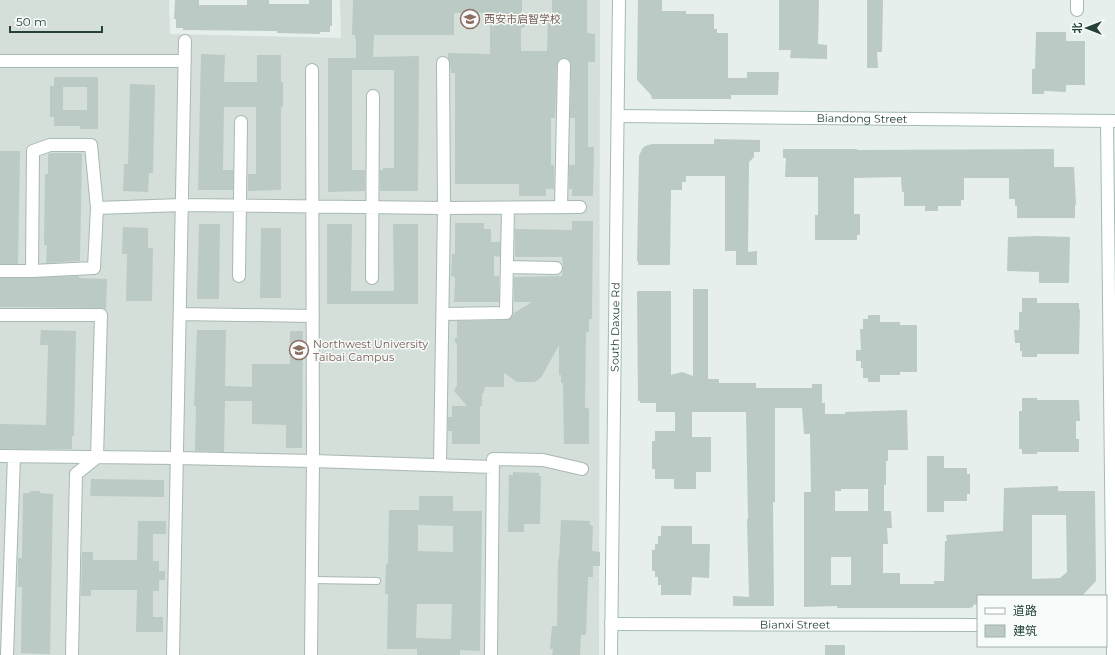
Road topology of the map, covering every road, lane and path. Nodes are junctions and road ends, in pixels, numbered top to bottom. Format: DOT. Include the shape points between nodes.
graph roads {
  1 [pos="619,0"];
  2 [pos="185,41"];
  3 [pos="0,60"];
  4 [pos="185,61"];
  5 [pos="443,63"];
  6 [pos="564,64"];
  7 [pos="312,70"];
  8 [pos="373,96"];
  9 [pos="618,116"];
  10 [pos="1111,121"];
  11 [pos="241,122"];
  12 [pos="182,205"];
  13 [pos="240,206"];
  14 [pos="312,207"];
  15 [pos="373,207"];
  16 [pos="561,207"];
  17 [pos="580,207"];
  18 [pos="97,208"];
  19 [pos="444,208"];
  20 [pos="508,208"];
  21 [pos="507,267"];
  22 [pos="556,268"];
  23 [pos="0,271"];
  24 [pos="32,271"];
  25 [pos="239,276"];
  26 [pos="372,278"];
  27 [pos="180,314"];
  28 [pos="443,314"];
  29 [pos="0,315"];
  30 [pos="313,316"];
  31 [pos="0,456"];
  32 [pos="14,456"];
  33 [pos="97,457"];
  34 [pos="177,458"];
  35 [pos="313,461"];
  36 [pos="440,465"];
  37 [pos="493,467"];
  38 [pos="582,469"];
  39 [pos="312,580"];
  40 [pos="377,581"];
  41 [pos="611,624"];
  42 [pos="977,625"];
  43 [pos="1111,625"];
  44 [pos="6,655"];
  45 [pos="72,655"];
  46 [pos="173,655"];
  47 [pos="311,655"];
  48 [pos="491,655"];
  49 [pos="611,655"];
  50 [pos="1113,655"];
  1 -- 9 [label="street, South Daxue Rd"];
  2 -- 4 [label="street"];
  3 -- 4 [label="street"];
  4 -- 12 [label="street"];
  5 -- 19 [label="street"];
  6 -- 16 [label="street"];
  7 -- 14 [label="street"];
  8 -- 15 [label="street"];
  9 -- 10 [label="street, Biandong Street"];
  9 -- 41 [label="street, South Daxue Rd"];
  10 -- 43 [label="street"];
  11 -- 13 [label="street"];
  12 -- 13 [label="street"];
  12 -- 18 [label="street"];
  12 -- 27 [label="street"];
  13 -- 14 [label="street"];
  13 -- 25 [label="street"];
  14 -- 15 [label="street"];
  14 -- 30 [label="street"];
  15 -- 19 [label="street"];
  15 -- 26 [label="street"];
  16 -- 17 [label="street"];
  16 -- 20 [label="street"];
  18 -- 24 [label="street" via="94,268"];
  18 -- 24 [label="street" via="91,145 50,145 33,151"];
  19 -- 20 [label="street"];
  19 -- 28 [label="street"];
  20 -- 21 [label="street"];
  21 -- 22 [label="street"];
  21 -- 28 [label="street" via="506,314"];
  23 -- 24 [label="street"];
  27 -- 30 [label="street"];
  27 -- 34 [label="street"];
  28 -- 36 [label="street"];
  29 -- 33 [label="street" via="100,315"];
  30 -- 35 [label="street"];
  31 -- 32 [label="street"];
  32 -- 33 [label="street"];
  32 -- 44 [label="street"];
  33 -- 34 [label="street"];
  33 -- 45 [label="street" via="76,474"];
  34 -- 35 [label="street"];
  34 -- 46 [label="street"];
  35 -- 36 [label="street"];
  35 -- 39 [label="street"];
  36 -- 37 [label="street"];
  37 -- 38 [label="street" via="493,459 543,460"];
  37 -- 48 [label="street"];
  39 -- 40 [label="lane"];
  39 -- 47 [label="street"];
  41 -- 42 [label="street, Bianxi Street"];
  41 -- 49 [label="street, South Daxue Rd"];
  43 -- 50 [label="street"];
}
